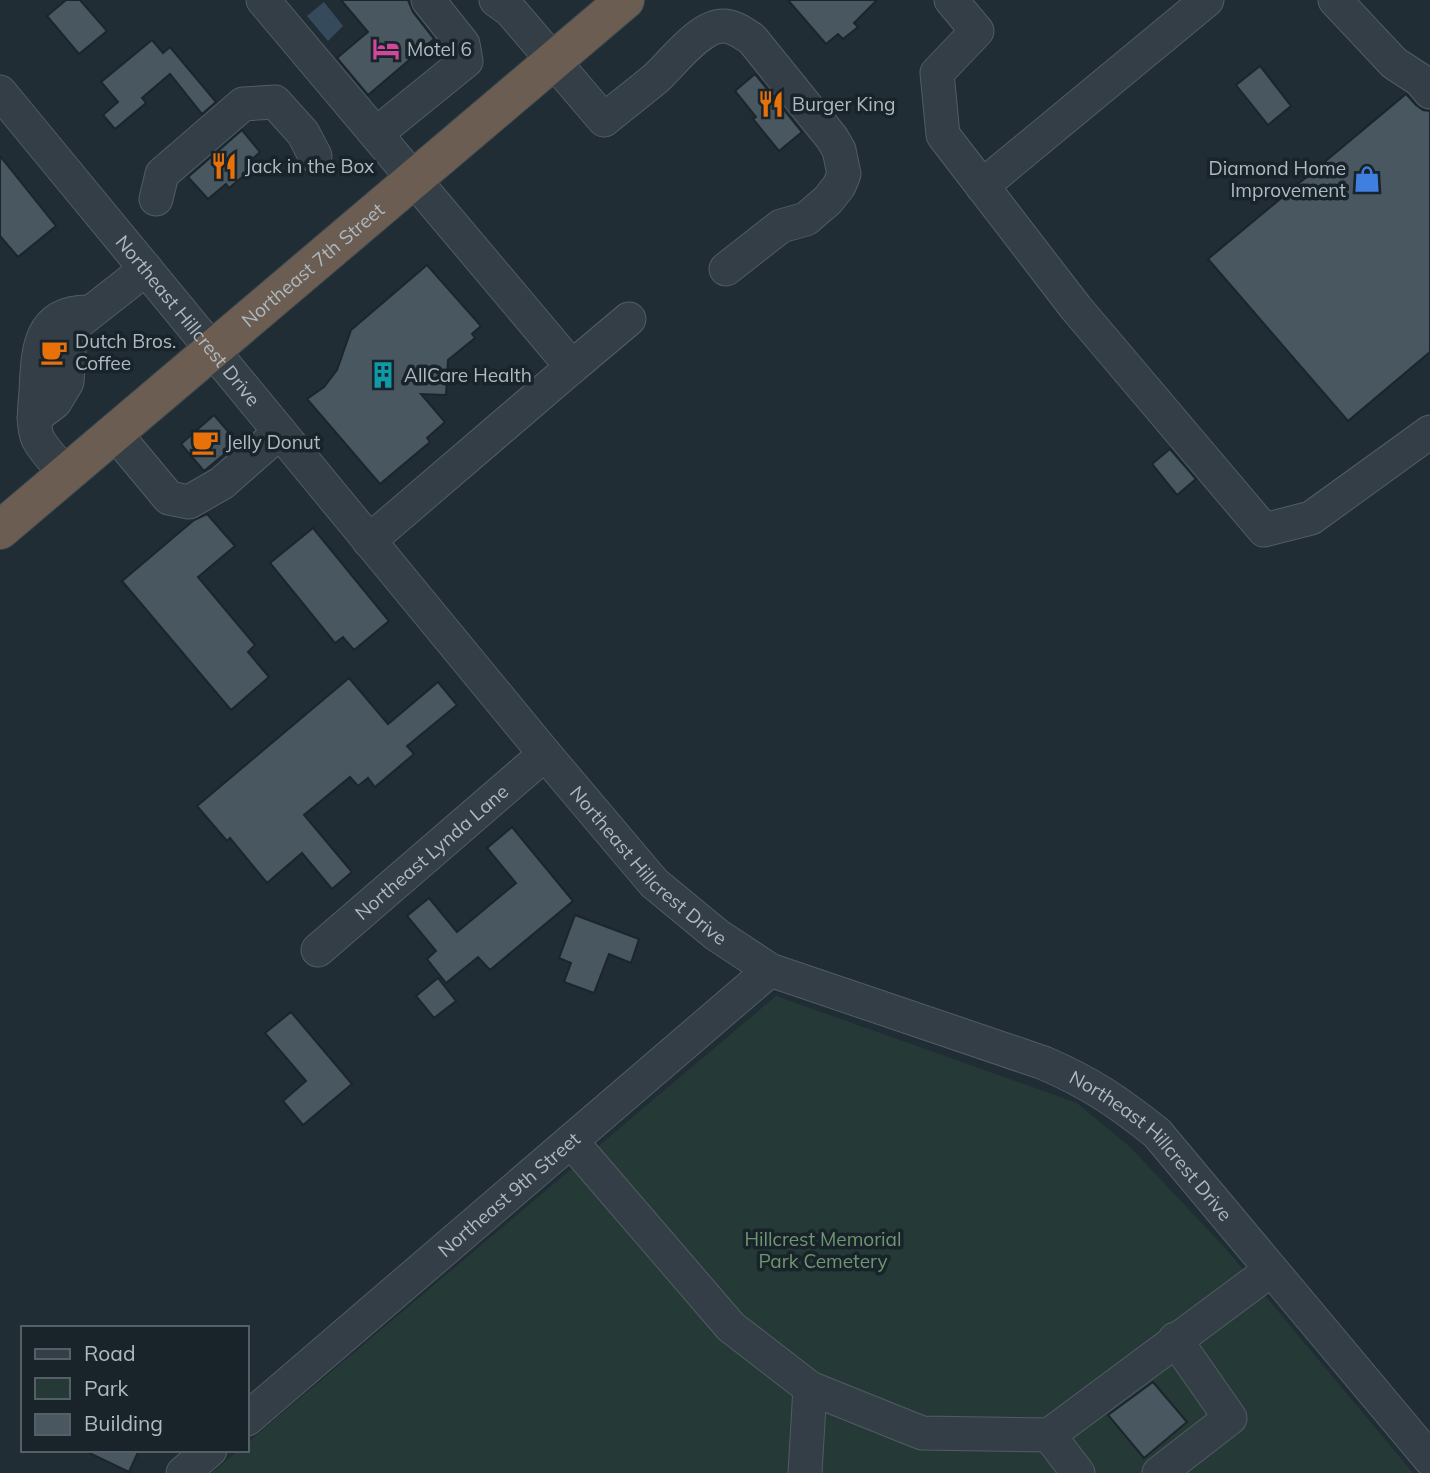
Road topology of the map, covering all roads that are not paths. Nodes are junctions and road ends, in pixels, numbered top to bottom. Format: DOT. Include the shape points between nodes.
graph roads {
  1 [pos="263,0"];
  2 [pos="428,0"];
  3 [pos="496,0"];
  4 [pos="625,0"];
  5 [pos="951,0"];
  6 [pos="1335,0"];
  7 [pos="1199,2"];
  8 [pos="552,62"];
  9 [pos="0,92"];
  10 [pos="1430,92"];
  11 [pos="376,134"];
  12 [pos="315,156"];
  13 [pos="414,179"];
  14 [pos="982,186"];
  15 [pos="156,199"];
  16 [pos="726,269"];
  17 [pos="134,278"];
  18 [pos="88,312"];
  19 [pos="629,319"];
  20 [pos="43,335"];
  21 [pos="212,350"];
  22 [pos="572,368"];
  23 [pos="34,418"];
  24 [pos="114,432"];
  25 [pos="280,432"];
  26 [pos="1430,432"];
  27 [pos="66,474"];
  28 [pos="0,530"];
  29 [pos="369,541"];
  30 [pos="545,754"];
  31 [pos="318,950"];
  32 [pos="770,970"];
  33 [pos="571,1141"];
  34 [pos="1271,1270"];
  35 [pos="1175,1339"];
  36 [pos="810,1388"];
  37 [pos="248,1418"];
  38 [pos="1049,1435"];
  39 [pos="208,1452"];
  40 [pos="1430,1459"];
  41 [pos="183,1473"];
  42 [pos="805,1473"];
  43 [pos="1078,1473"];
  44 [pos="1159,1473"];
  1 -- 11 [label="street"];
  2 -- 11 [label="street" via="463,44 466,61"];
  3 -- 8 [label="street" via="510,10"];
  4 -- 8 [label="highway, Northeast 7th Street"];
  5 -- 14 [label="street" via="977,31 937,73 943,135"];
  6 -- 10 [label="street" via="1394,64"];
  7 -- 14 [label="street"];
  8 -- 13 [label="highway, Northeast 7th Street"];
  8 -- 16 [label="street" via="604,120 711,29 738,29 752,39 832,138 844,174 828,200 806,219 782,226"];
  9 -- 17 [label="street, Northeast Hillcrest Drive"];
  11 -- 13 [label="street"];
  12 -- 15 [label="street" via="303,133 275,102 243,104 162,174"];
  13 -- 21 [label="highway, Northeast 7th Street"];
  13 -- 22 [label="street"];
  14 -- 26 [label="street" via="1076,308 1264,530 1311,518"];
  17 -- 18 [label="street"];
  17 -- 20 [label="street" via="60,298"];
  17 -- 21 [label="street, Northeast Hillcrest Drive"];
  18 -- 20 [label="street" via="59,318"];
  18 -- 23 [label="street" via="70,339 67,382 55,402"];
  19 -- 22 [label="street"];
  20 -- 23 [label="street"];
  21 -- 24 [label="highway, Northeast 7th Street"];
  21 -- 25 [label="street, Northeast Hillcrest Drive"];
  22 -- 29 [label="street"];
  23 -- 27 [label="street" via="38,440"];
  24 -- 25 [label="street" via="169,498 189,502 222,483"];
  24 -- 27 [label="highway, Northeast 7th Street"];
  25 -- 29 [label="street, Northeast Hillcrest Drive"];
  27 -- 28 [label="highway, Northeast 7th Street"];
  29 -- 30 [label="street, Northeast Hillcrest Drive"];
  30 -- 31 [label="street, Northeast Lynda Lane"];
  30 -- 32 [label="street, Northeast Hillcrest Drive" via="654,883 717,935"];
  32 -- 33 [label="street, Northeast 9th Street"];
  32 -- 34 [label="street, Northeast Hillcrest Drive" via="1044,1063 1107,1094 1157,1133"];
  33 -- 36 [label="street" via="731,1326"];
  33 -- 37 [label="street, Northeast 9th Street"];
  34 -- 35 [label="street"];
  34 -- 40 [label="street, Northeast Hillcrest Drive"];
  35 -- 38 [label="street"];
  35 -- 44 [label="street" via="1230,1418"];
  36 -- 38 [label="street" via="922,1433"];
  36 -- 42 [label="street"];
  38 -- 43 [label="street"];
  39 -- 41 [label="street"];
}
